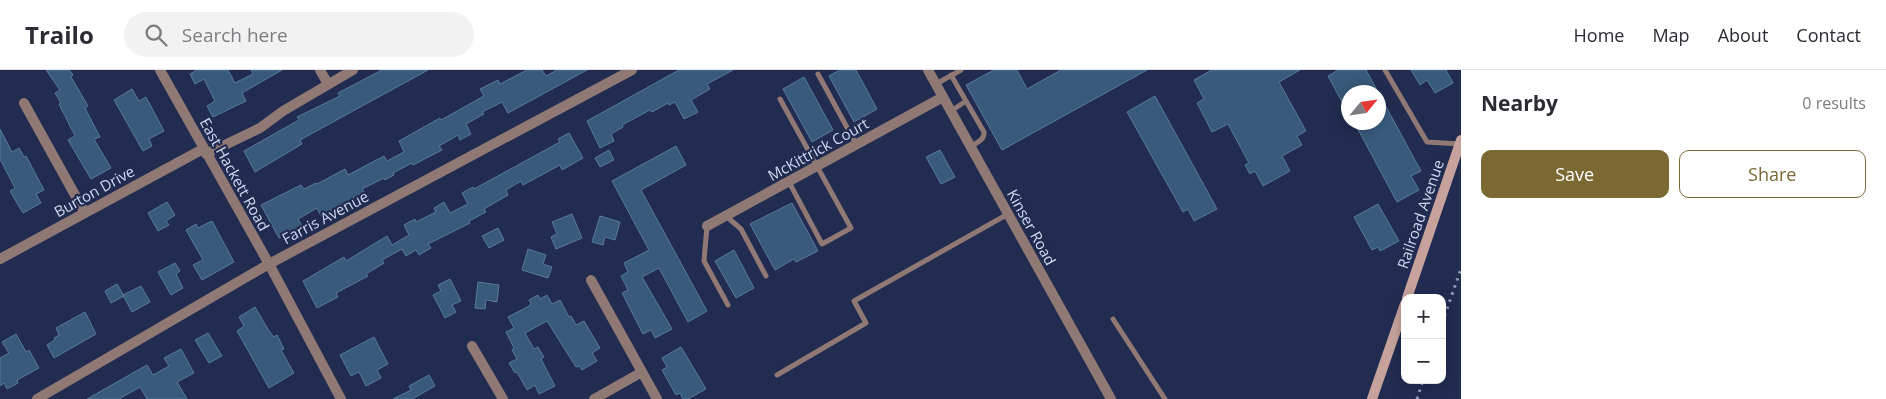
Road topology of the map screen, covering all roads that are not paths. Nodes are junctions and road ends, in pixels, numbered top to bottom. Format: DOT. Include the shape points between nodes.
graph roads {
  1 [pos="160,70"];
  2 [pos="320,70"];
  3 [pos="353,70"];
  4 [pos="632,70"];
  5 [pos="928,70"];
  6 [pos="961,70"];
  7 [pos="1385,70"];
  8 [pos="818,74"];
  9 [pos="952,76"];
  10 [pos="328,84"];
  11 [pos="936,84"];
  12 [pos="943,97"];
  13 [pos="780,99"];
  14 [pos="966,102"];
  15 [pos="24,103"];
  16 [pos="950,111"];
  17 [pos="1460,142"];
  18 [pos="856,144"];
  19 [pos="970,147"];
  20 [pos="204,151"];
  21 [pos="817,166"];
  22 [pos="789,182"];
  23 [pos="85,213"];
  24 [pos="1008,214"];
  25 [pos="726,216"];
  26 [pos="707,226"];
  27 [pos="0,259"];
  28 [pos="269,264"];
  29 [pos="766,276"];
  30 [pos="591,280"];
  31 [pos="1408,294"];
  32 [pos="728,305"];
  33 [pos="1401,316"];
  34 [pos="1113,319"];
  35 [pos="472,346"];
  36 [pos="642,372"];
  37 [pos="776,375"];
  38 [pos="37,399"];
  39 [pos="341,399"];
  40 [pos="503,399"];
  41 [pos="594,399"];
  42 [pos="657,399"];
  43 [pos="1111,399"];
  44 [pos="1164,399"];
  45 [pos="1372,399"];
  1 -- 20 [label="street, East Hackett Road"];
  2 -- 10 [label="street"];
  3 -- 10 [label="street, Burton Drive"];
  4 -- 28 [label="street, Farris Avenue"];
  5 -- 11 [label="street, Kinser Road"];
  6 -- 9 [label="lane"];
  7 -- 17 [label="lane" via="1427,142"];
  8 -- 18 [label="lane"];
  9 -- 11 [label="lane"];
  9 -- 14 [label="lane"];
  10 -- 20 [label="street, Burton Drive" via="245,137"];
  11 -- 12 [label="street, Kinser Road"];
  12 -- 16 [label="street, Kinser Road"];
  12 -- 18 [label="street, McKittrick Court"];
  13 -- 21 [label="lane"];
  14 -- 16 [label="lane"];
  14 -- 19 [label="lane" via="984,136"];
  15 -- 23 [label="street"];
  16 -- 19 [label="street, Kinser Road"];
  17 -- 31 [label="street, Railroad Avenue"];
  18 -- 21 [label="street, McKittrick Court"];
  19 -- 24 [label="street, Kinser Road"];
  20 -- 23 [label="street, Burton Drive"];
  20 -- 28 [label="street, East Hackett Road"];
  21 -- 22 [label="street, McKittrick Court"];
  21 -- 22 [label="lane" via="851,228 822,244"];
  22 -- 25 [label="street, McKittrick Court"];
  23 -- 27 [label="street, Burton Drive"];
  24 -- 37 [label="lane" via="854,301 866,323"];
  24 -- 43 [label="street, Kinser Road"];
  25 -- 26 [label="street, McKittrick Court"];
  25 -- 29 [label="lane" via="741,229"];
  26 -- 32 [label="lane" via="704,261"];
  28 -- 38 [label="street, Farris Avenue"];
  28 -- 39 [label="street, East Hackett Road"];
  30 -- 36 [label="street"];
  33 -- 45 [label="street"];
  34 -- 44 [label="lane"];
  35 -- 40 [label="street"];
  36 -- 41 [label="street"];
  36 -- 42 [label="street"];
}
